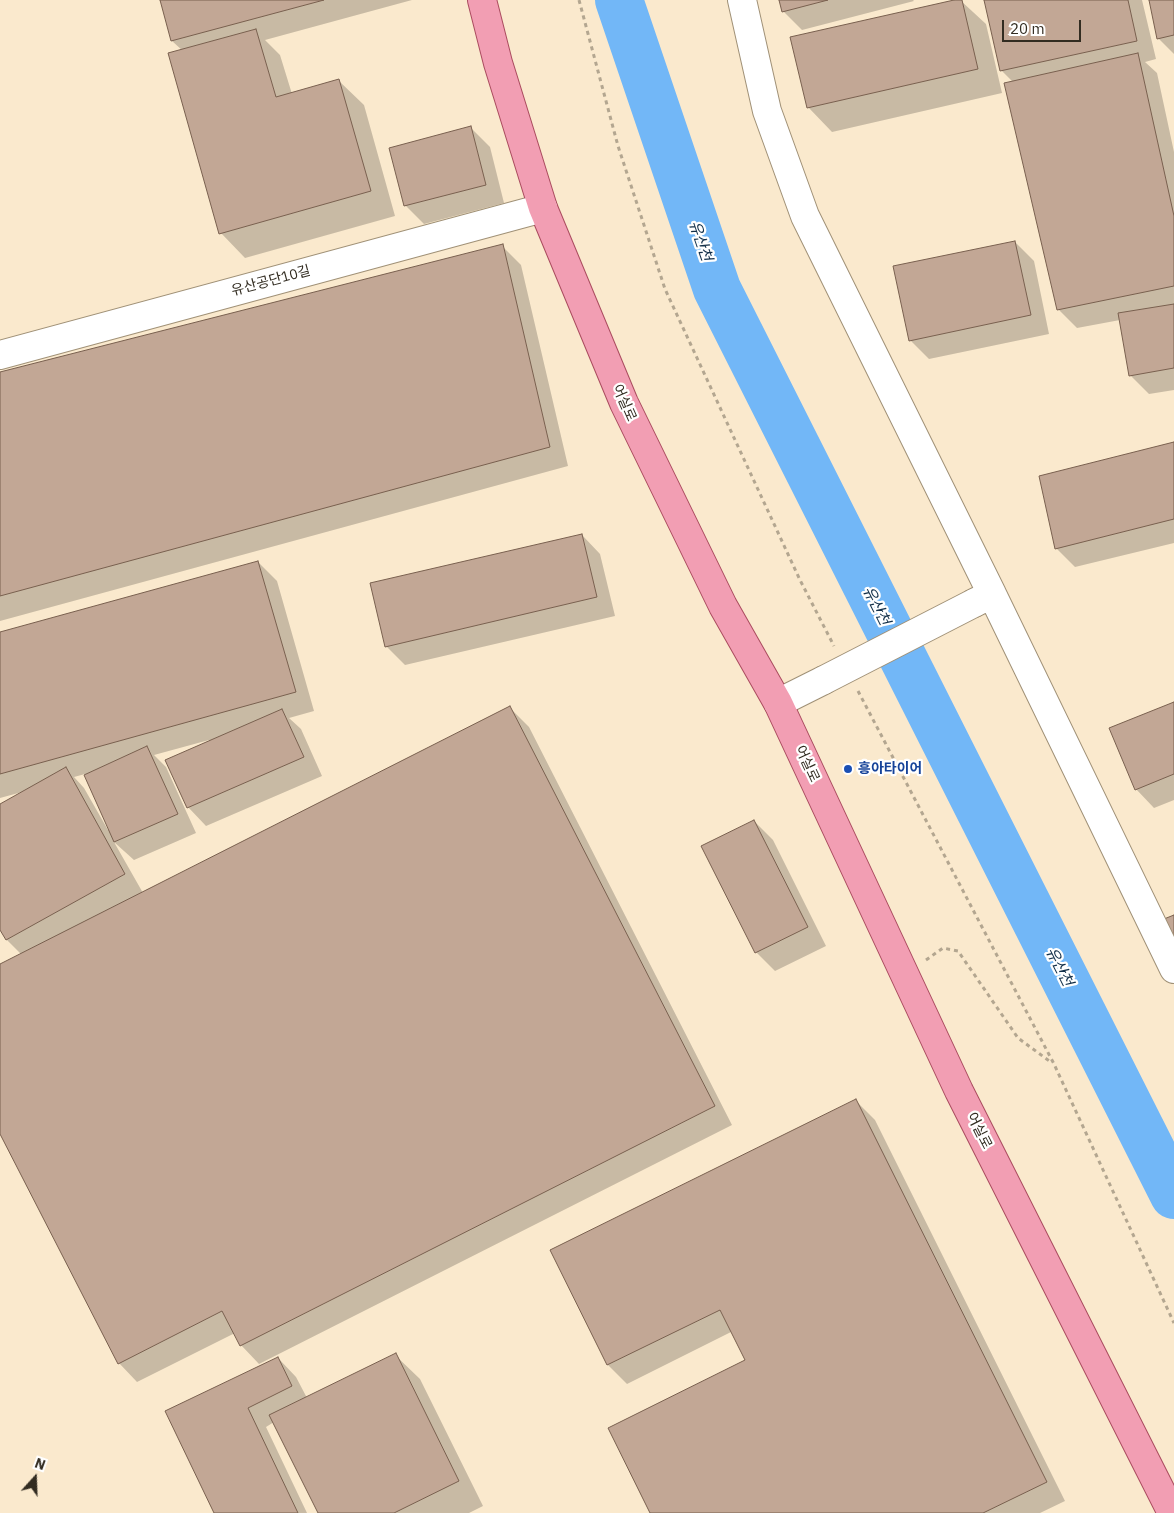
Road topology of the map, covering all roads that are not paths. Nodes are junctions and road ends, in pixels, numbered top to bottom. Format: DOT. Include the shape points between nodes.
graph roads {
  1 [pos="482,0"];
  2 [pos="742,0"];
  3 [pos="543,208"];
  4 [pos="0,355"];
  5 [pos="983,598"];
  6 [pos="778,703"];
  7 [pos="1174,969"];
  8 [pos="1172,1513"];
  1 -- 3 [label="main road, 어실로"];
  2 -- 5 [label="street" via="767,111 805,216"];
  3 -- 4 [label="street, 유산공단10길"];
  3 -- 6 [label="main road, 어실로" via="624,403 722,606"];
  5 -- 6 [label="street, bridge"];
  5 -- 7 [label="street"];
  6 -- 8 [label="main road, 어실로" via="963,1099"];
}
